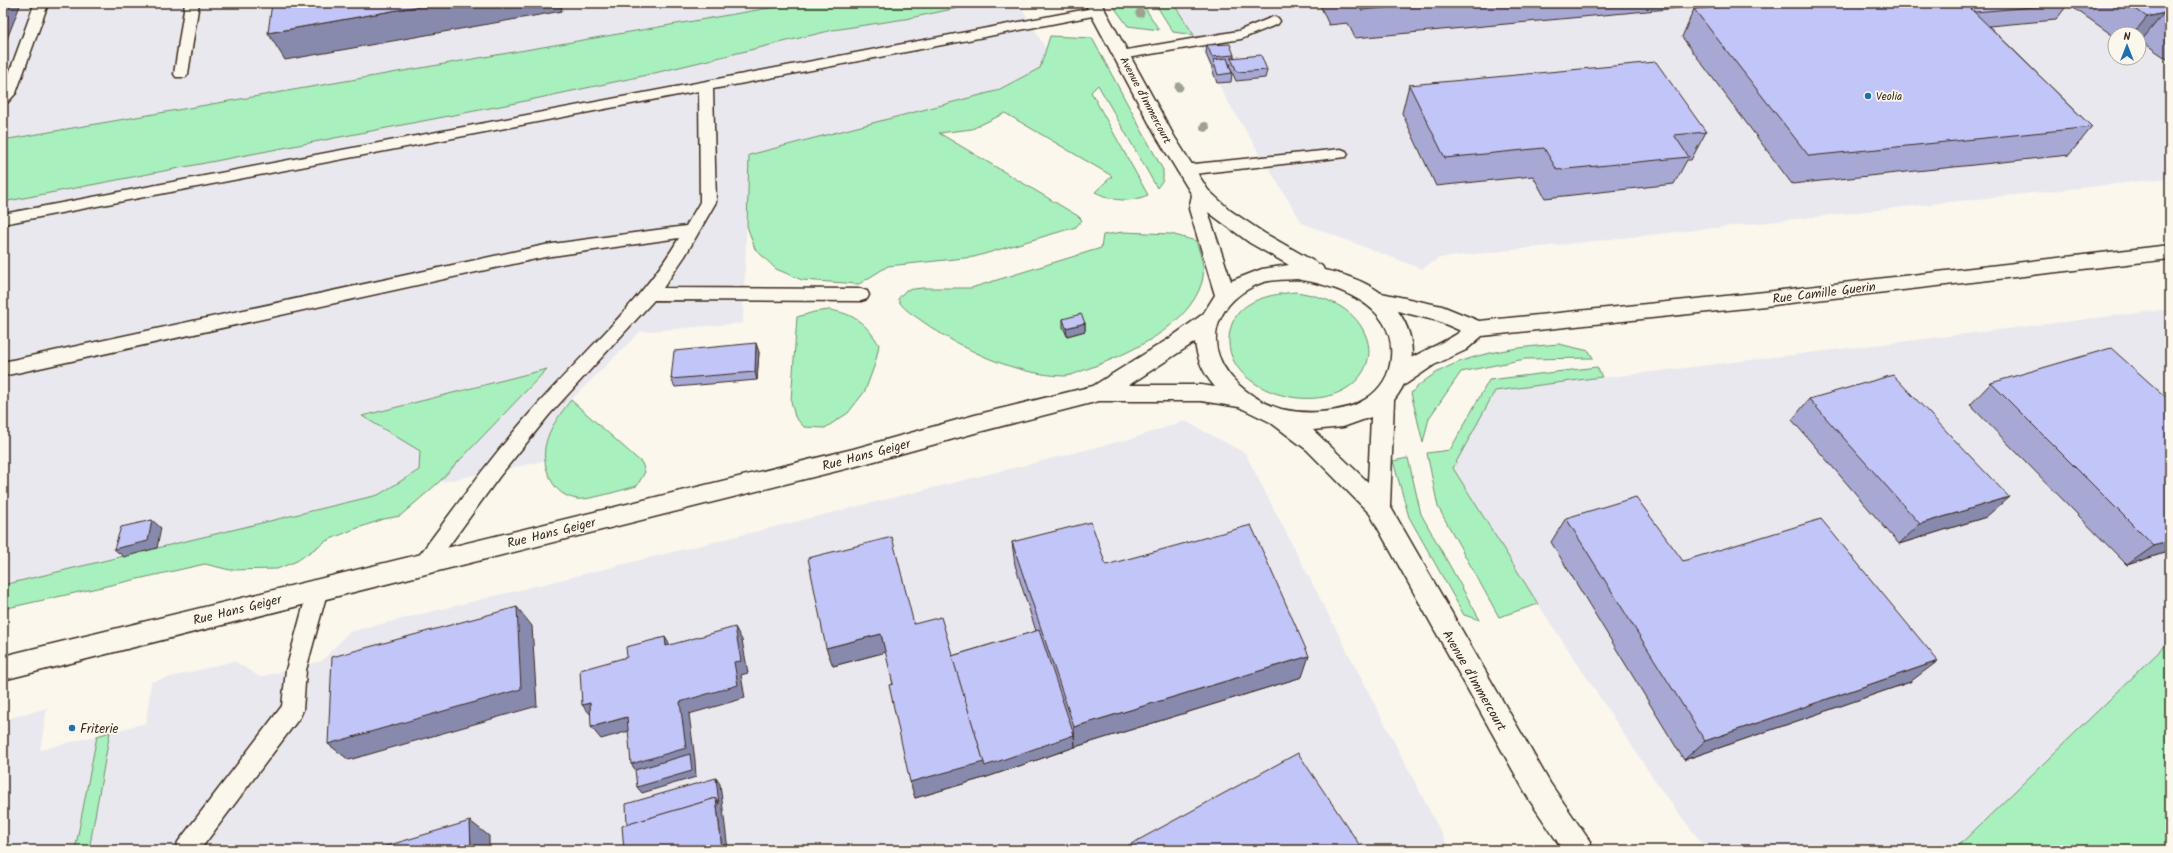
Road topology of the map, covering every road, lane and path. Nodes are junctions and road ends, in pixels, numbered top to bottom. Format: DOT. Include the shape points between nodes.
graph roads {
  1 [pos="39,3"];
  2 [pos="192,3"];
  3 [pos="1096,7"];
  4 [pos="1273,21"];
  5 [pos="1121,55"];
  6 [pos="181,74"];
  7 [pos="706,86"];
  8 [pos="3,99"];
  9 [pos="1341,154"];
  10 [pos="1185,170"];
  11 [pos="1201,195"];
  12 [pos="3,219"];
  13 [pos="691,231"];
  14 [pos="2170,252"];
  15 [pos="1325,276"];
  16 [pos="650,294"];
  17 [pos="861,295"];
  18 [pos="1225,295"];
  19 [pos="1372,298"];
  20 [pos="1208,320"];
  21 [pos="1477,329"];
  22 [pos="3,369"];
  23 [pos="1398,378"];
  24 [pos="1099,393"];
  25 [pos="1383,398"];
  26 [pos="1240,399"];
  27 [pos="1272,414"];
  28 [pos="1378,507"];
  29 [pos="424,563"];
  30 [pos="318,589"];
  31 [pos="3,668"];
  32 [pos="186,850"];
  33 [pos="1579,850"];
  1 -- 8 [label="lane" via="41,4 9,93"];
  2 -- 6 [label="lane"];
  3 -- 5 [label="street, Avenue d'Immercourt"];
  3 -- 7 [label="lane"];
  4 -- 5 [label="lane" via="1241,35"];
  5 -- 10 [label="street, Avenue d'Immercourt"];
  7 -- 12 [label="lane"];
  7 -- 13 [label="lane" via="708,202"];
  9 -- 10 [label="lane"];
  10 -- 11 [label="street, Avenue d'Immercourt"];
  11 -- 15 [label="street, Avenue d'Immercourt" via="1224,216 1257,238"];
  11 -- 18 [label="street" via="1198,209"];
  13 -- 16 [label="lane"];
  13 -- 22 [label="lane" via="545,251"];
  14 -- 21 [label="street, Rue Camille Guerin"];
  15 -- 18 [label="street" via="1297,272 1270,274 1245,282"];
  15 -- 19 [label="street" via="1358,288"];
  16 -- 17 [label="lane"];
  16 -- 29 [label="lane" via="543,410 492,472"];
  18 -- 20 [label="street"];
  19 -- 21 [label="street, Rue Camille Guerin" via="1442,314"];
  19 -- 23 [label="street" via="1397,327 1402,344 1403,362"];
  20 -- 24 [label="street, Rue Hans Geiger" via="1177,344"];
  20 -- 26 [label="street" via="1204,340 1208,361 1221,381"];
  21 -- 23 [label="street" via="1458,344 1427,359"];
  23 -- 25 [label="street"];
  24 -- 26 [label="street, Rue Hans Geiger" via="1201,393"];
  24 -- 29 [label="street, Rue Hans Geiger" via="853,458"];
  25 -- 27 [label="street" via="1366,410 1345,418 1321,421 1296,420"];
  25 -- 28 [label="street"];
  26 -- 27 [label="street"];
  27 -- 28 [label="street, Avenue d'Immercourt" via="1315,444"];
  28 -- 33 [label="street, Avenue d'Immercourt" via="1540,792"];
  29 -- 30 [label="street, Rue Hans Geiger"];
  30 -- 31 [label="street, Rue Hans Geiger"];
  30 -- 32 [label="lane" via="296,670 292,710"];
}
